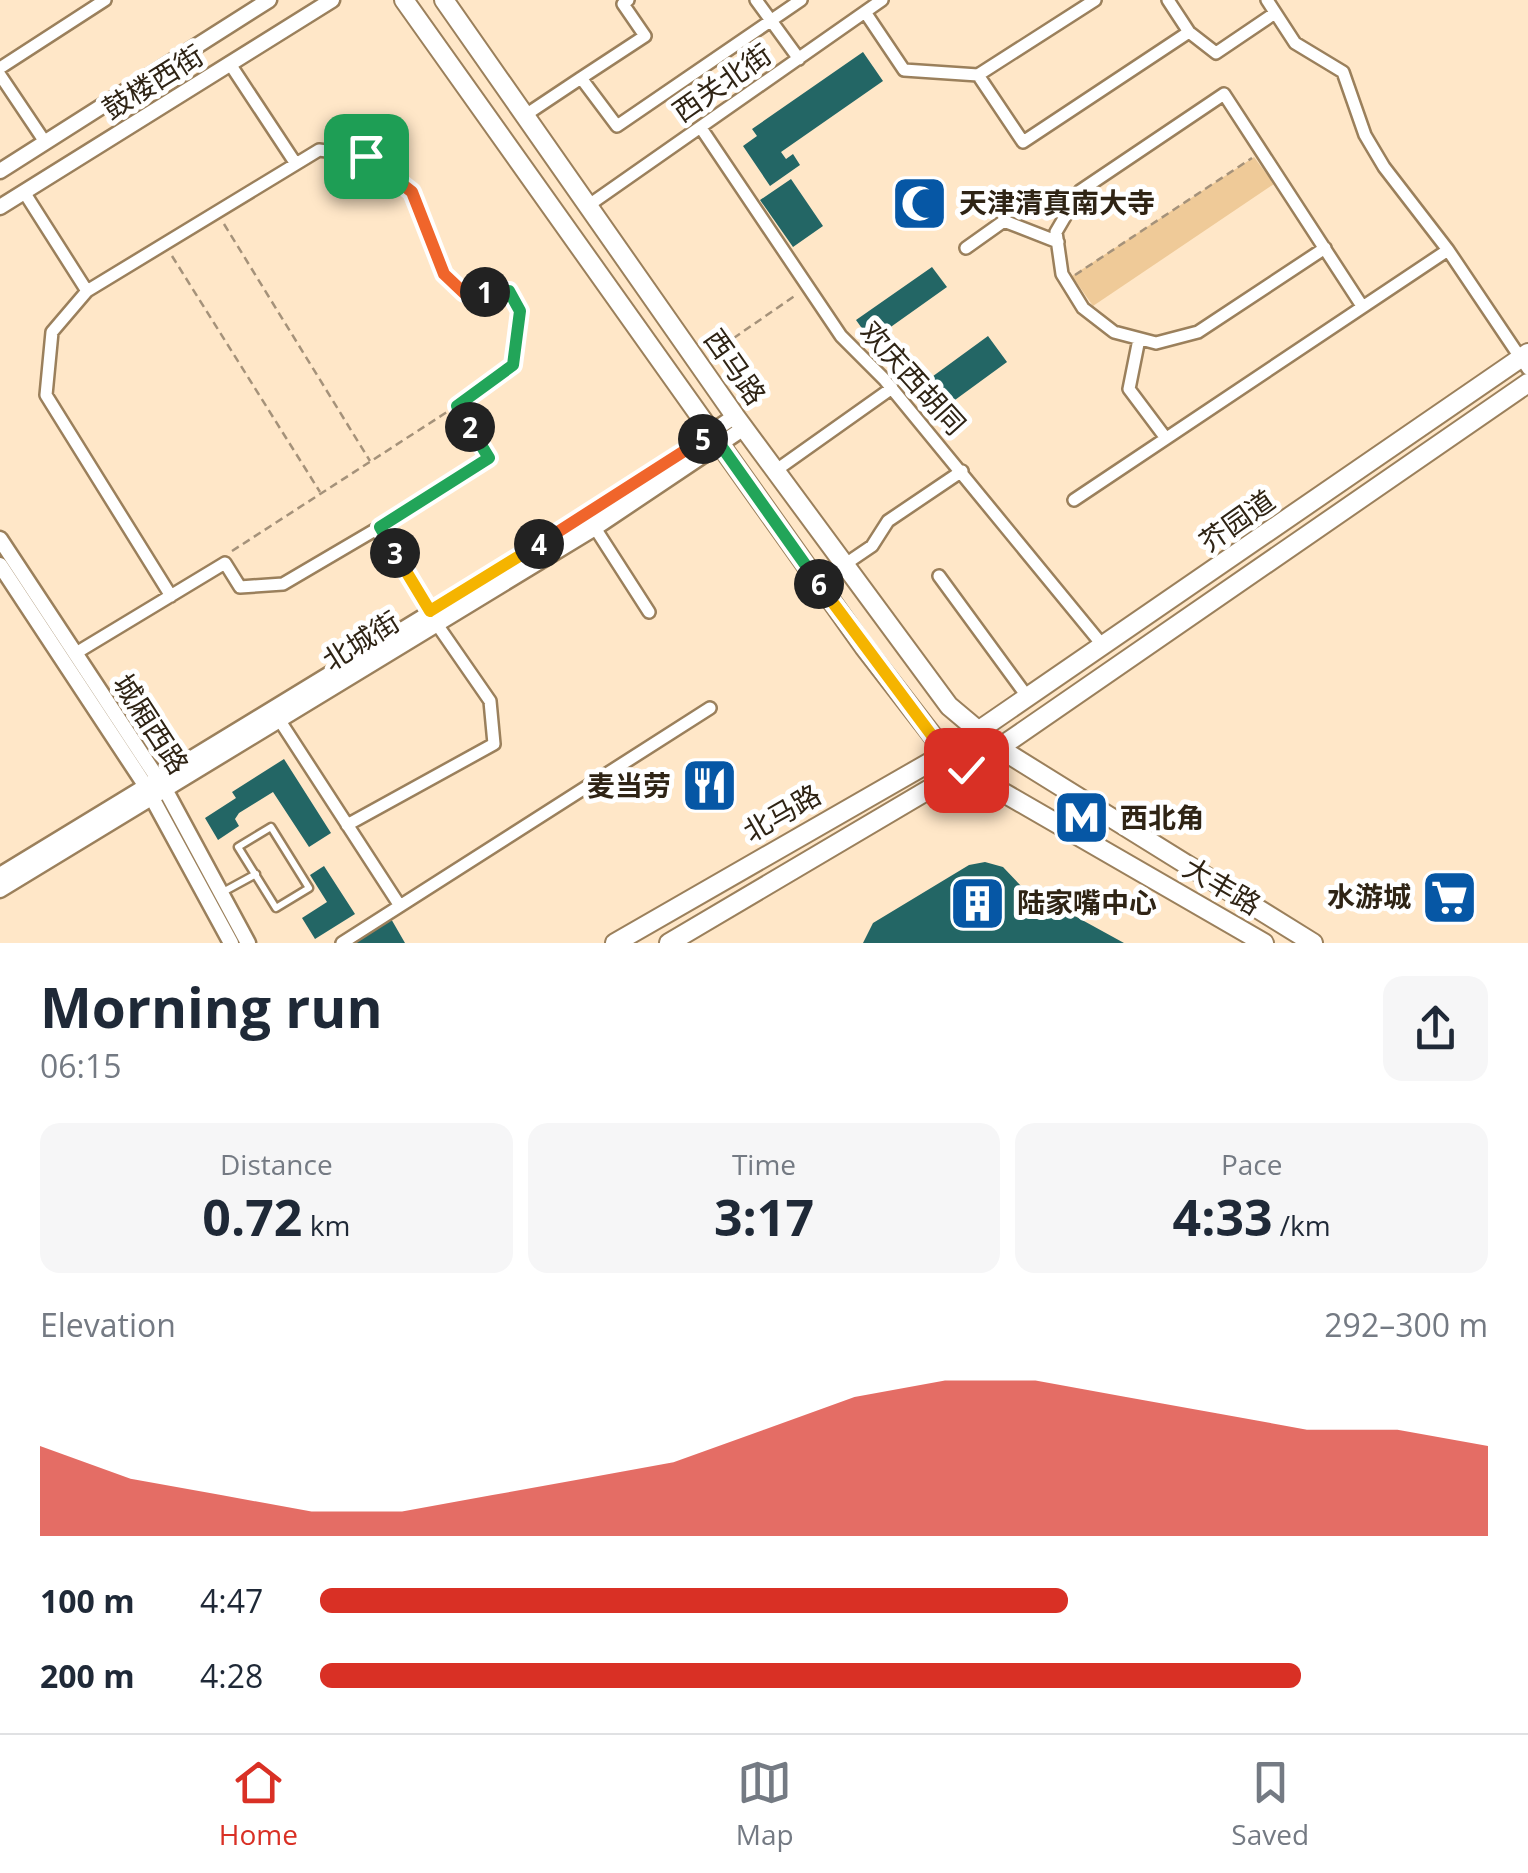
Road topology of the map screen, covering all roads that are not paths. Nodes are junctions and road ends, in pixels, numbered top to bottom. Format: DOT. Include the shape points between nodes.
graph roads {
  1 [pos="105,0"];
  2 [pos="270,0"];
  3 [pos="332,0"];
  4 [pos="404,0"];
  5 [pos="444,0"];
  6 [pos="756,0"];
  7 [pos="801,0"];
  8 [pos="882,0"];
  9 [pos="1095,0"];
  10 [pos="1168,0"];
  11 [pos="1267,0"];
  12 [pos="624,1"];
  13 [pos="865,12"];
  14 [pos="1275,13"];
  15 [pos="771,20"];
  16 [pos="1190,32"];
  17 [pos="799,59"];
  18 [pos="230,64"];
  19 [pos="0,71"];
  20 [pos="978,75"];
  21 [pos="581,78"];
  22 [pos="524,116"];
  23 [pos="701,128"];
  24 [pos="45,142"];
  25 [pos="294,161"];
  26 [pos="0,171"];
  27 [pos="24,192"];
  28 [pos="589,205"];
  29 [pos="0,207"];
  30 [pos="1058,242"];
  31 [pos="966,248"];
  32 [pos="1325,248"];
  33 [pos="1448,250"];
  34 [pos="88,291"];
  35 [pos="1362,306"];
  36 [pos="1139,338"];
  37 [pos="1526,360"];
  38 [pos="1528,383"];
  39 [pos="892,388"];
  40 [pos="740,422"];
  41 [pos="716,438"];
  42 [pos="1165,438"];
  43 [pos="775,471"];
  44 [pos="962,471"];
  45 [pos="1074,500"];
  46 [pos="380,527"];
  47 [pos="596,528"];
  48 [pos="0,539"];
  49 [pos="844,564"];
  50 [pos="0,565"];
  51 [pos="939,576"];
  52 [pos="171,596"];
  53 [pos="649,612"];
  54 [pos="433,617"];
  55 [pos="1104,647"];
  56 [pos="76,653"];
  57 [pos="1029,699"];
  58 [pos="710,708"];
  59 [pos="280,721"];
  60 [pos="976,733"];
  61 [pos="999,748"];
  62 [pos="946,753"];
  63 [pos="966,770"];
  64 [pos="155,788"];
  65 [pos="346,825"];
  66 [pos="256,874"];
  67 [pos="0,875"];
  68 [pos="0,890"];
  69 [pos="223,892"];
  70 [pos="208,899"];
  71 [pos="400,906"];
  72 [pos="231,943"];
  73 [pos="248,943"];
  74 [pos="342,943"];
  75 [pos="615,943"];
  76 [pos="669,943"];
  77 [pos="1264,943"];
  78 [pos="1313,943"];
  1 -- 19 [label="street"];
  2 -- 24 [label="street, 鼓楼西街"];
  3 -- 18 [label="street, 鼓楼西街"];
  4 -- 41 [label="main road, 西马路"];
  5 -- 22 [label="main road, 西马路"];
  6 -- 15 [label="street"];
  7 -- 15 [label="street"];
  8 -- 13 [label="street, 西关北街"];
  9 -- 20 [label="street"];
  10 -- 16 [label="street"];
  11 -- 14 [label="street"];
  12 -- 21 [label="street" via="645,36"];
  13 -- 17 [label="street, 西关北街"];
  13 -- 20 [label="street" via="904,70"];
  14 -- 16 [label="street" via="1216,54"];
  14 -- 33 [label="street" via="1295,43 1342,72 1384,167"];
  15 -- 17 [label="street"];
  15 -- 21 [label="street" via="617,126"];
  16 -- 20 [label="street" via="1023,142"];
  17 -- 23 [label="street, 西关北街"];
  18 -- 25 [label="street"];
  18 -- 27 [label="street, 鼓楼西街"];
  19 -- 24 [label="street"];
  21 -- 22 [label="street"];
  22 -- 28 [label="main road, 西马路"];
  23 -- 28 [label="street, 西关北街"];
  23 -- 39 [label="street, 欢庆西胡同" via="841,336"];
  24 -- 26 [label="street, 鼓楼西街"];
  25 -- 34 [label="street"];
  25 -- 46 [label="street" via="319,150 366,156 412,192 444,274 464,293 509,291 520,311 513,365 457,406 489,458"];
  27 -- 29 [label="street, 鼓楼西街"];
  27 -- 34 [label="street"];
  28 -- 40 [label="main road, 西马路"];
  30 -- 31 [label="street" via="1004,221"];
  30 -- 32 [label="street" via="1056,232 1080,191 1224,94"];
  30 -- 36 [label="street" via="1067,281 1083,308 1114,332"];
  32 -- 35 [label="street"];
  32 -- 36 [label="street" via="1198,332 1156,343"];
  33 -- 35 [label="street"];
  33 -- 37 [label="street"];
  34 -- 52 [label="street" via="52,332 46,395"];
  35 -- 42 [label="street"];
  36 -- 42 [label="street" via="1128,388"];
  37 -- 55 [label="main road, 芥园道"];
  38 -- 61 [label="main road, 芥园道"];
  39 -- 43 [label="street"];
  39 -- 44 [label="street, 欢庆西胡同"];
  40 -- 41 [label="street, 北城街"];
  40 -- 43 [label="main road, 西马路"];
  41 -- 47 [label="street, 北城街"];
  41 -- 54 [label="street, 北城街"];
  41 -- 62 [label="main road, 西马路"];
  42 -- 45 [label="street"];
  43 -- 49 [label="main road, 西马路"];
  44 -- 49 [label="street" via="888,521 872,546"];
  44 -- 55 [label="street, 欢庆西胡同"];
  46 -- 52 [label="street" via="283,584 240,588 225,563"];
  46 -- 54 [label="street"];
  47 -- 53 [label="street"];
  47 -- 54 [label="street, 北城街"];
  48 -- 56 [label="street, 城厢西路"];
  49 -- 60 [label="main road, 西马路" via="939,694"];
  50 -- 64 [label="street, 城厢西路"];
  51 -- 57 [label="street"];
  52 -- 56 [label="street"];
  54 -- 59 [label="street, 北城街"];
  54 -- 64 [label="street, 北城街"];
  54 -- 65 [label="street" via="490,701 494,744"];
  55 -- 57 [label="main road, 芥园道"];
  56 -- 64 [label="street, 城厢西路"];
  57 -- 60 [label="main road, 芥园道"];
  58 -- 71 [label="street"];
  59 -- 64 [label="street, 北城街"];
  59 -- 65 [label="street"];
  60 -- 61 [label="main road, 西马路"];
  60 -- 62 [label="main road, 北马路"];
  61 -- 63 [label="main road, 北马路"];
  61 -- 78 [label="main road, 大丰路"];
  62 -- 63 [label="main road, 大丰路"];
  62 -- 75 [label="main road, 北马路"];
  63 -- 76 [label="main road, 北马路"];
  63 -- 77 [label="main road, 大丰路"];
  64 -- 67 [label="street, 北城街"];
  64 -- 68 [label="street, 北城街"];
  64 -- 69 [label="street, 城厢西路"];
  64 -- 70 [label="street, 城厢西路"];
  65 -- 71 [label="street"];
  66 -- 66 [label="lane" via="276,908 309,888 271,827 238,847"];
  66 -- 69 [label="lane"];
  69 -- 70 [label="lane"];
  69 -- 73 [label="street, 城厢西路"];
  70 -- 72 [label="street, 城厢西路"];
  71 -- 74 [label="street"];
}
